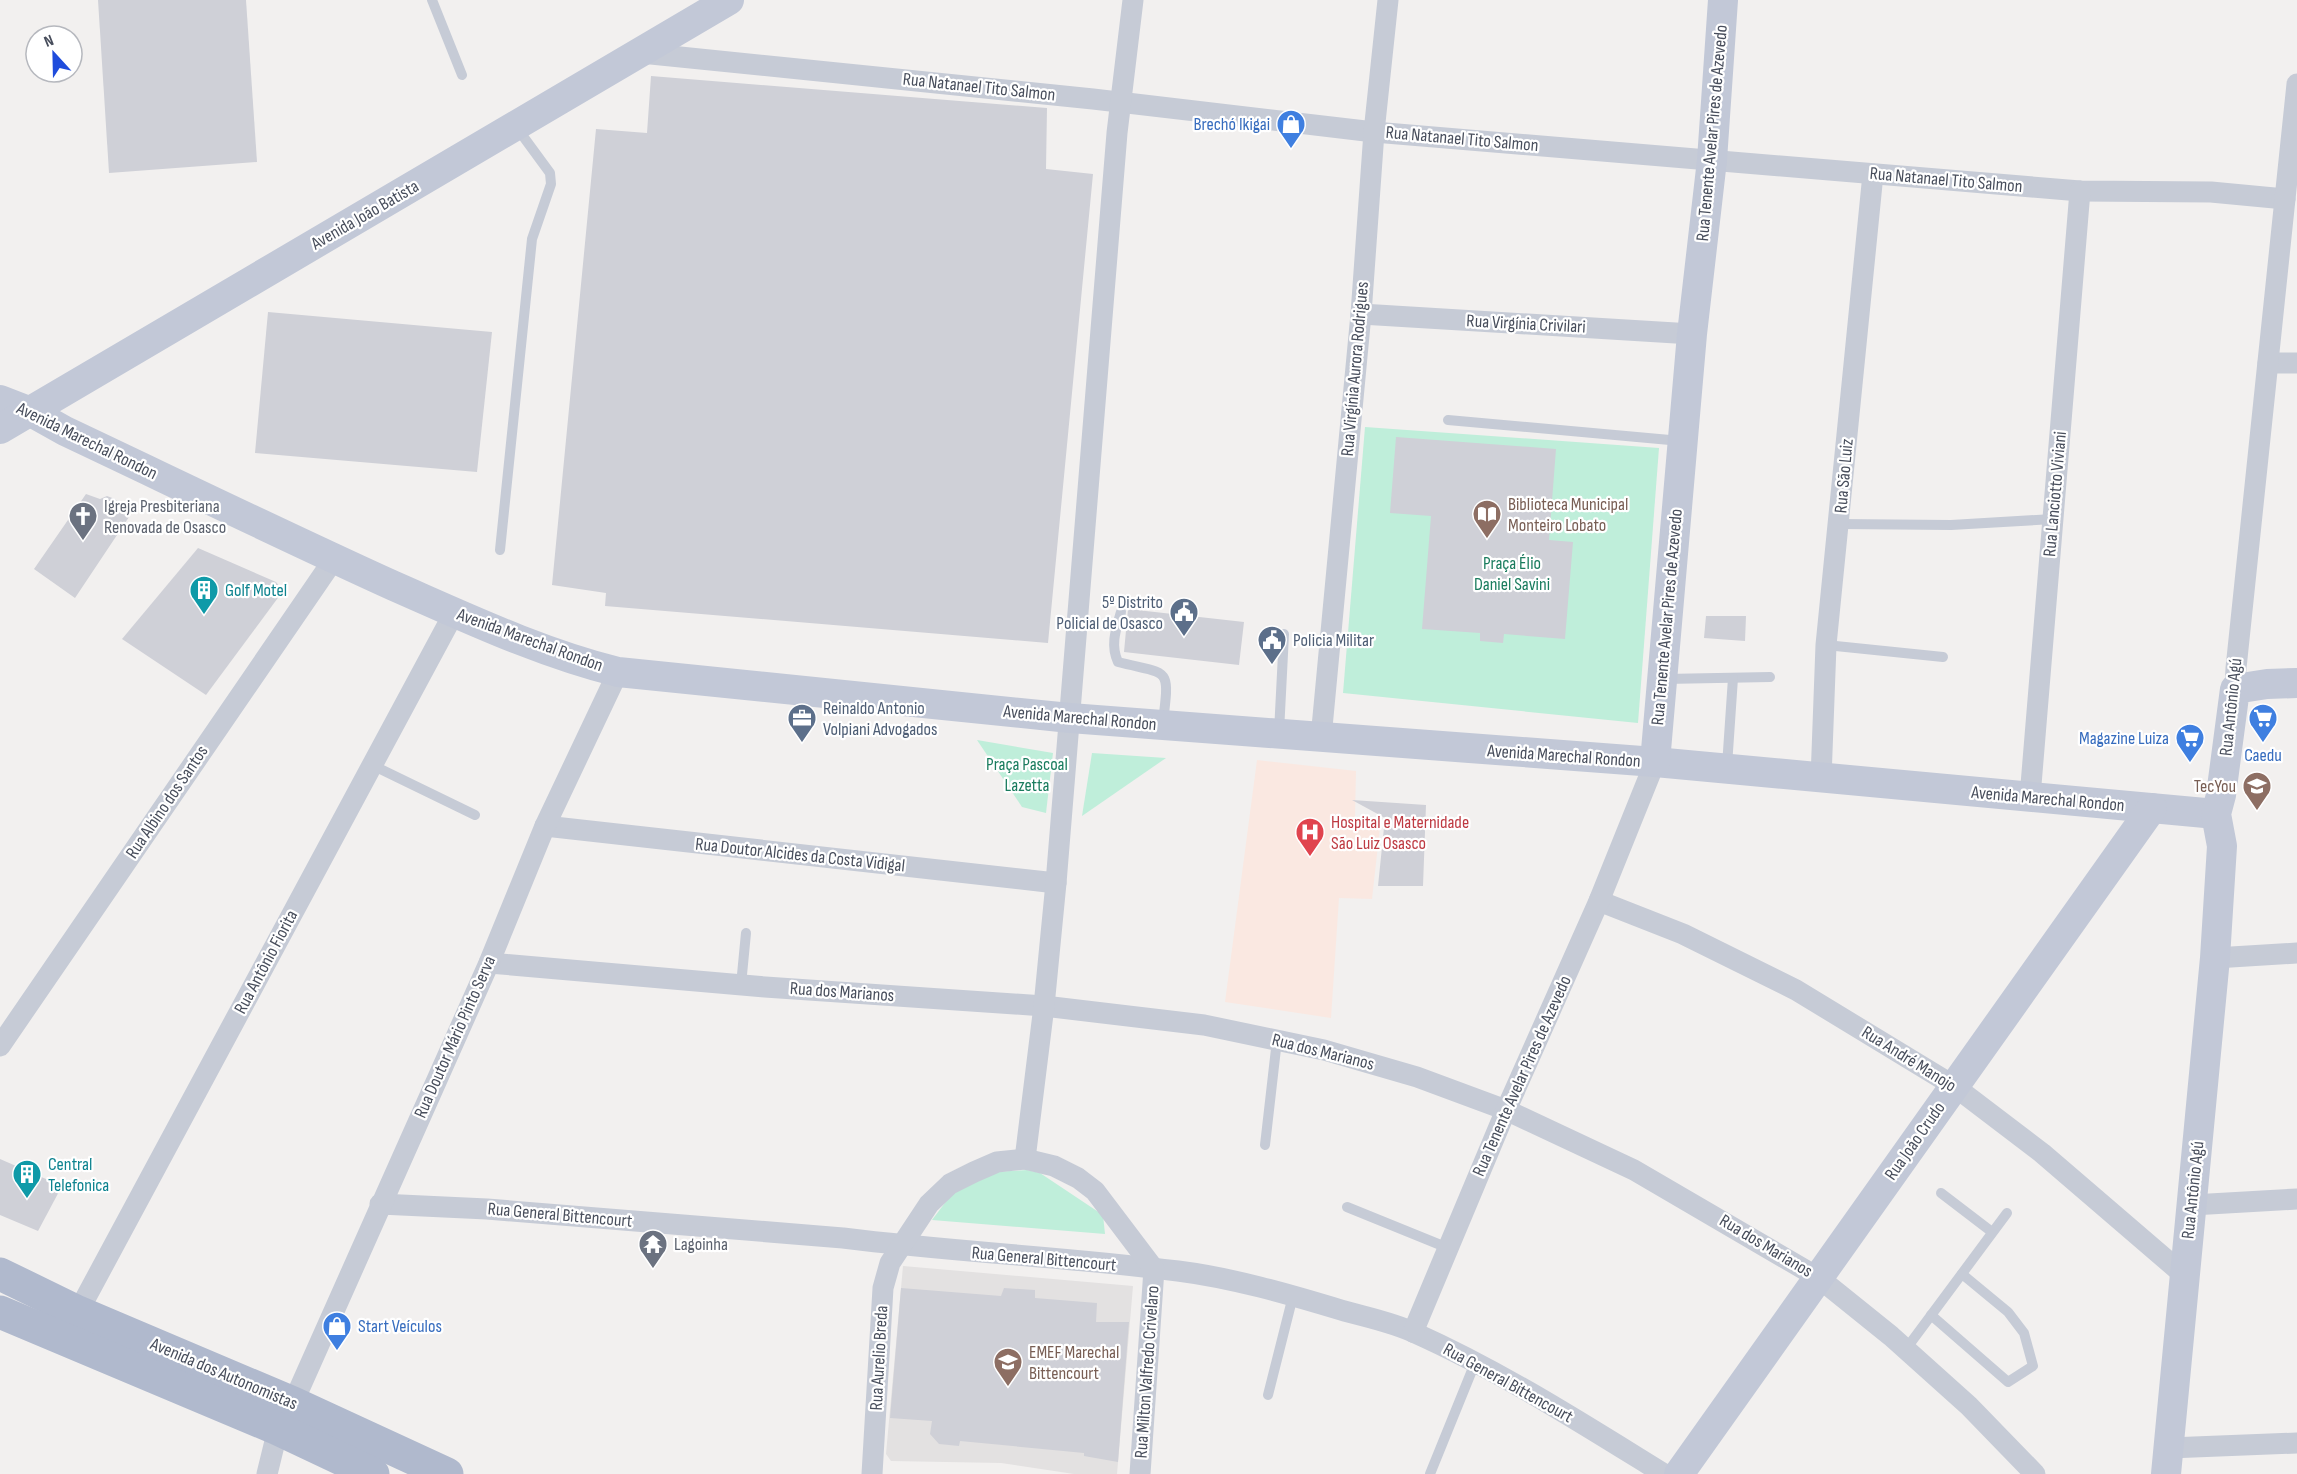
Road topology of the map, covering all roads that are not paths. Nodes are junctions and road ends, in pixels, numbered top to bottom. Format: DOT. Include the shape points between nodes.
graph roads {
  1 [pos="432,0"];
  2 [pos="443,0"];
  3 [pos="729,0"];
  4 [pos="1133,0"];
  5 [pos="1388,0"];
  6 [pos="1723,0"];
  7 [pos="438,16"];
  8 [pos="641,53"];
  9 [pos="462,75"];
  10 [pos="2297,84"];
  11 [pos="1120,102"];
  12 [pos="516,127"];
  13 [pos="1374,132"];
  14 [pos="1712,160"];
  15 [pos="1873,174"];
  16 [pos="2080,191"];
  17 [pos="2285,199"];
  18 [pos="1361,314"];
  19 [pos="1692,334"];
  20 [pos="2268,363"];
  21 [pos="2297,363"];
  22 [pos="0,400"];
  23 [pos="31,412"];
  24 [pos="1448,420"];
  25 [pos="0,429"];
  26 [pos="1682,441"];
  27 [pos="2053,519"];
  28 [pos="1840,524"];
  29 [pos="500,550"];
  30 [pos="334,559"];
  31 [pos="1121,612"];
  32 [pos="454,613"];
  33 [pos="1284,634"];
  34 [pos="1826,645"];
  35 [pos="1943,657"];
  36 [pos="618,672"];
  37 [pos="1770,677"];
  38 [pos="1733,678"];
  39 [pos="1662,679"];
  40 [pos="2297,683"];
  41 [pos="2235,689"];
  42 [pos="1070,718"];
  43 [pos="1163,726"];
  44 [pos="1279,735"];
  45 [pos="1321,738"];
  46 [pos="1655,762"];
  47 [pos="372,765"];
  48 [pos="1727,770"];
  49 [pos="1821,779"];
  50 [pos="2030,796"];
  51 [pos="2152,808"];
  52 [pos="2216,814"];
  53 [pos="476,815"];
  54 [pos="545,826"];
  55 [pos="1056,883"];
  56 [pos="1599,902"];
  57 [pos="746,933"];
  58 [pos="2297,953"];
  59 [pos="2215,958"];
  60 [pos="489,963"];
  61 [pos="741,985"];
  62 [pos="1044,1006"];
  63 [pos="1277,1040"];
  64 [pos="0,1046"];
  65 [pos="1954,1086"];
  66 [pos="1506,1110"];
  67 [pos="1265,1145"];
  68 [pos="1025,1159"];
  69 [pos="1941,1193"];
  70 [pos="2297,1199"];
  71 [pos="380,1204"];
  72 [pos="2192,1205"];
  73 [pos="1347,1207"];
  74 [pos="2007,1214"];
  75 [pos="1992,1232"];
  76 [pos="900,1246"];
  77 [pos="1448,1248"];
  78 [pos="1154,1269"];
  79 [pos="0,1274"];
  80 [pos="1962,1274"];
  81 [pos="2184,1275"];
  82 [pos="1819,1278"];
  83 [pos="1293,1296"];
  84 [pos="78,1311"];
  85 [pos="0,1312"];
  86 [pos="1932,1315"];
  87 [pos="1413,1332"];
  88 [pos="1906,1349"];
  89 [pos="1475,1363"];
  90 [pos="1268,1395"];
  91 [pos="286,1416"];
  92 [pos="2297,1443"];
  93 [pos="2168,1461"];
  94 [pos="267,1474"];
  95 [pos="373,1474"];
  96 [pos="447,1474"];
  97 [pos="872,1474"];
  98 [pos="1140,1474"];
  99 [pos="1430,1474"];
  100 [pos="1664,1474"];
  101 [pos="1679,1474"];
  102 [pos="2036,1474"];
  1 -- 7 [label="lane"];
  2 -- 7 [label="lane"];
  3 -- 8 [label="main road, Avenida João Batista"];
  4 -- 11 [label="street"];
  5 -- 13 [label="street, Rua Virgínia Aurora Rodrigues"];
  6 -- 14 [label="main road, Rua Tenente Avelar Pires de Azevedo"];
  7 -- 9 [label="lane"];
  8 -- 11 [label="street, Rua Natanael Tito Salmon"];
  8 -- 12 [label="main road, Avenida João Batista"];
  10 -- 17 [label="street, Rua Antônio Agú"];
  11 -- 13 [label="street, Rua Natanael Tito Salmon"];
  11 -- 42 [label="street"];
  12 -- 23 [label="main road, Avenida João Batista"];
  12 -- 29 [label="lane" via="550,173 551,184 532,239"];
  13 -- 14 [label="street, Rua Natanael Tito Salmon"];
  13 -- 18 [label="street, Rua Virgínia Aurora Rodrigues"];
  14 -- 15 [label="street, Rua Natanael Tito Salmon"];
  14 -- 19 [label="main road, Rua Tenente Avelar Pires de Azevedo"];
  15 -- 16 [label="street, Rua Natanael Tito Salmon"];
  15 -- 28 [label="street, Rua São Luiz"];
  16 -- 17 [label="street, Rua Natanael Tito Salmon" via="2211,192"];
  16 -- 27 [label="street, Rua Lanciotto Viviani"];
  17 -- 20 [label="street, Rua Antônio Agú"];
  18 -- 19 [label="street, Rua Virgínia Crivilari"];
  18 -- 45 [label="street, Rua Virgínia Aurora Rodrigues"];
  19 -- 26 [label="main road, Rua Tenente Avelar Pires de Azevedo"];
  20 -- 21 [label="street"];
  20 -- 41 [label="street, Rua Antônio Agú"];
  22 -- 23 [label="main road, Avenida Marechal Rondon"];
  23 -- 25 [label="main road, Avenida João Batista"];
  23 -- 30 [label="main road, Avenida Marechal Rondon"];
  24 -- 26 [label="lane"];
  26 -- 39 [label="main road, Rua Tenente Avelar Pires de Azevedo"];
  27 -- 28 [label="lane" via="1952,525"];
  27 -- 50 [label="street, Rua Lanciotto Viviani"];
  28 -- 34 [label="street, Rua São Luiz"];
  30 -- 32 [label="main road, Avenida Marechal Rondon"];
  30 -- 64 [label="street, Rua Albino dos Santos"];
  31 -- 43 [label="lane" via="1113,646 1115,655 1118,662 1158,670 1164,677 1167,688"];
  32 -- 36 [label="main road, Avenida Marechal Rondon" via="585,664"];
  32 -- 47 [label="street, Rua Antônio Fiorita"];
  33 -- 44 [label="lane"];
  34 -- 35 [label="lane"];
  34 -- 49 [label="street, Rua São Luiz"];
  36 -- 42 [label="main road, Avenida Marechal Rondon"];
  36 -- 54 [label="street, Rua Doutor Mário Pinto Serva"];
  37 -- 38 [label="lane"];
  38 -- 39 [label="lane"];
  38 -- 48 [label="lane"];
  39 -- 46 [label="main road, Rua Tenente Avelar Pires de Azevedo"];
  40 -- 41 [label="main road"];
  41 -- 52 [label="main road, Rua Antônio Agú"];
  42 -- 43 [label="main road, Avenida Marechal Rondon"];
  42 -- 55 [label="street"];
  43 -- 44 [label="main road, Avenida Marechal Rondon"];
  44 -- 45 [label="main road, Avenida Marechal Rondon"];
  45 -- 46 [label="main road, Avenida Marechal Rondon"];
  46 -- 48 [label="main road, Avenida Marechal Rondon"];
  46 -- 56 [label="street, Rua Tenente Avelar Pires de Azevedo"];
  47 -- 53 [label="lane"];
  47 -- 84 [label="street, Rua Antônio Fiorita"];
  48 -- 49 [label="main road, Avenida Marechal Rondon"];
  49 -- 50 [label="main road, Avenida Marechal Rondon"];
  50 -- 51 [label="main road, Avenida Marechal Rondon"];
  51 -- 52 [label="main road, Avenida Marechal Rondon"];
  51 -- 65 [label="main road, Rua João Crudo"];
  52 -- 59 [label="main road, Rua Antônio Agú" via="2222,846"];
  54 -- 55 [label="street, Rua Doutor Alcides da Costa Vidigal"];
  54 -- 60 [label="street, Rua Doutor Mário Pinto Serva"];
  55 -- 62 [label="street"];
  56 -- 65 [label="street, Rua André Manojo" via="1683,934 1796,990"];
  56 -- 66 [label="street, Rua Tenente Avelar Pires de Azevedo"];
  57 -- 61 [label="lane"];
  58 -- 59 [label="street"];
  59 -- 72 [label="main road, Rua Antônio Agú"];
  60 -- 61 [label="street, Rua dos Marianos"];
  60 -- 71 [label="street, Rua Doutor Mário Pinto Serva"];
  61 -- 62 [label="street, Rua dos Marianos"];
  62 -- 63 [label="street, Rua dos Marianos" via="1204,1025"];
  62 -- 68 [label="street"];
  63 -- 66 [label="street, Rua dos Marianos" via="1417,1077"];
  63 -- 67 [label="lane"];
  65 -- 81 [label="street, Rua André Manojo" via="2042,1153"];
  65 -- 82 [label="main road, Rua João Crudo"];
  66 -- 77 [label="street, Rua Tenente Avelar Pires de Azevedo"];
  66 -- 82 [label="street, Rua dos Marianos" via="1634,1170"];
  68 -- 76 [label="street, Rua Aurelio Breda" via="996,1162 950,1184 929,1204"];
  68 -- 78 [label="street" via="1054,1166 1095,1191"];
  69 -- 75 [label="lane"];
  70 -- 72 [label="street"];
  71 -- 76 [label="street, Rua General Bittencourt" via="498,1210"];
  71 -- 91 [label="street, Rua Doutor Mário Pinto Serva"];
  72 -- 81 [label="main road, Rua Antônio Agú"];
  73 -- 77 [label="lane"];
  74 -- 75 [label="lane"];
  75 -- 80 [label="lane"];
  76 -- 78 [label="street, Rua General Bittencourt"];
  76 -- 97 [label="street, Rua Aurelio Breda" via="883,1288"];
  77 -- 87 [label="street, Rua Tenente Avelar Pires de Azevedo"];
  78 -- 83 [label="street, Rua General Bittencourt"];
  78 -- 98 [label="street, Rua Milton Valfredo Crivelaro"];
  79 -- 84 [label="main road, Avenida dos Autonomistas"];
  80 -- 86 [label="lane"];
  80 -- 86 [label="lane" via="2008,1312 2024,1334 2033,1366 2008,1382"];
  81 -- 93 [label="main road, Rua Antônio Agú"];
  82 -- 88 [label="street, Rua dos Marianos"];
  82 -- 101 [label="main road, Rua João Crudo"];
  83 -- 87 [label="street, Rua General Bittencourt"];
  83 -- 90 [label="lane"];
  84 -- 91 [label="main road, Avenida dos Autonomistas"];
  85 -- 91 [label="main road, Avenida dos Autonomistas"];
  86 -- 88 [label="lane"];
  87 -- 89 [label="street, Rua General Bittencourt"];
  88 -- 102 [label="street, Rua dos Marianos"];
  89 -- 99 [label="lane"];
  89 -- 100 [label="street, Rua General Bittencourt" via="1578,1420"];
  91 -- 94 [label="street, Rua Doutor Mário Pinto Serva"];
  91 -- 95 [label="main road, Avenida dos Autonomistas"];
  91 -- 96 [label="main road, Avenida dos Autonomistas"];
  92 -- 93 [label="street"];
}
